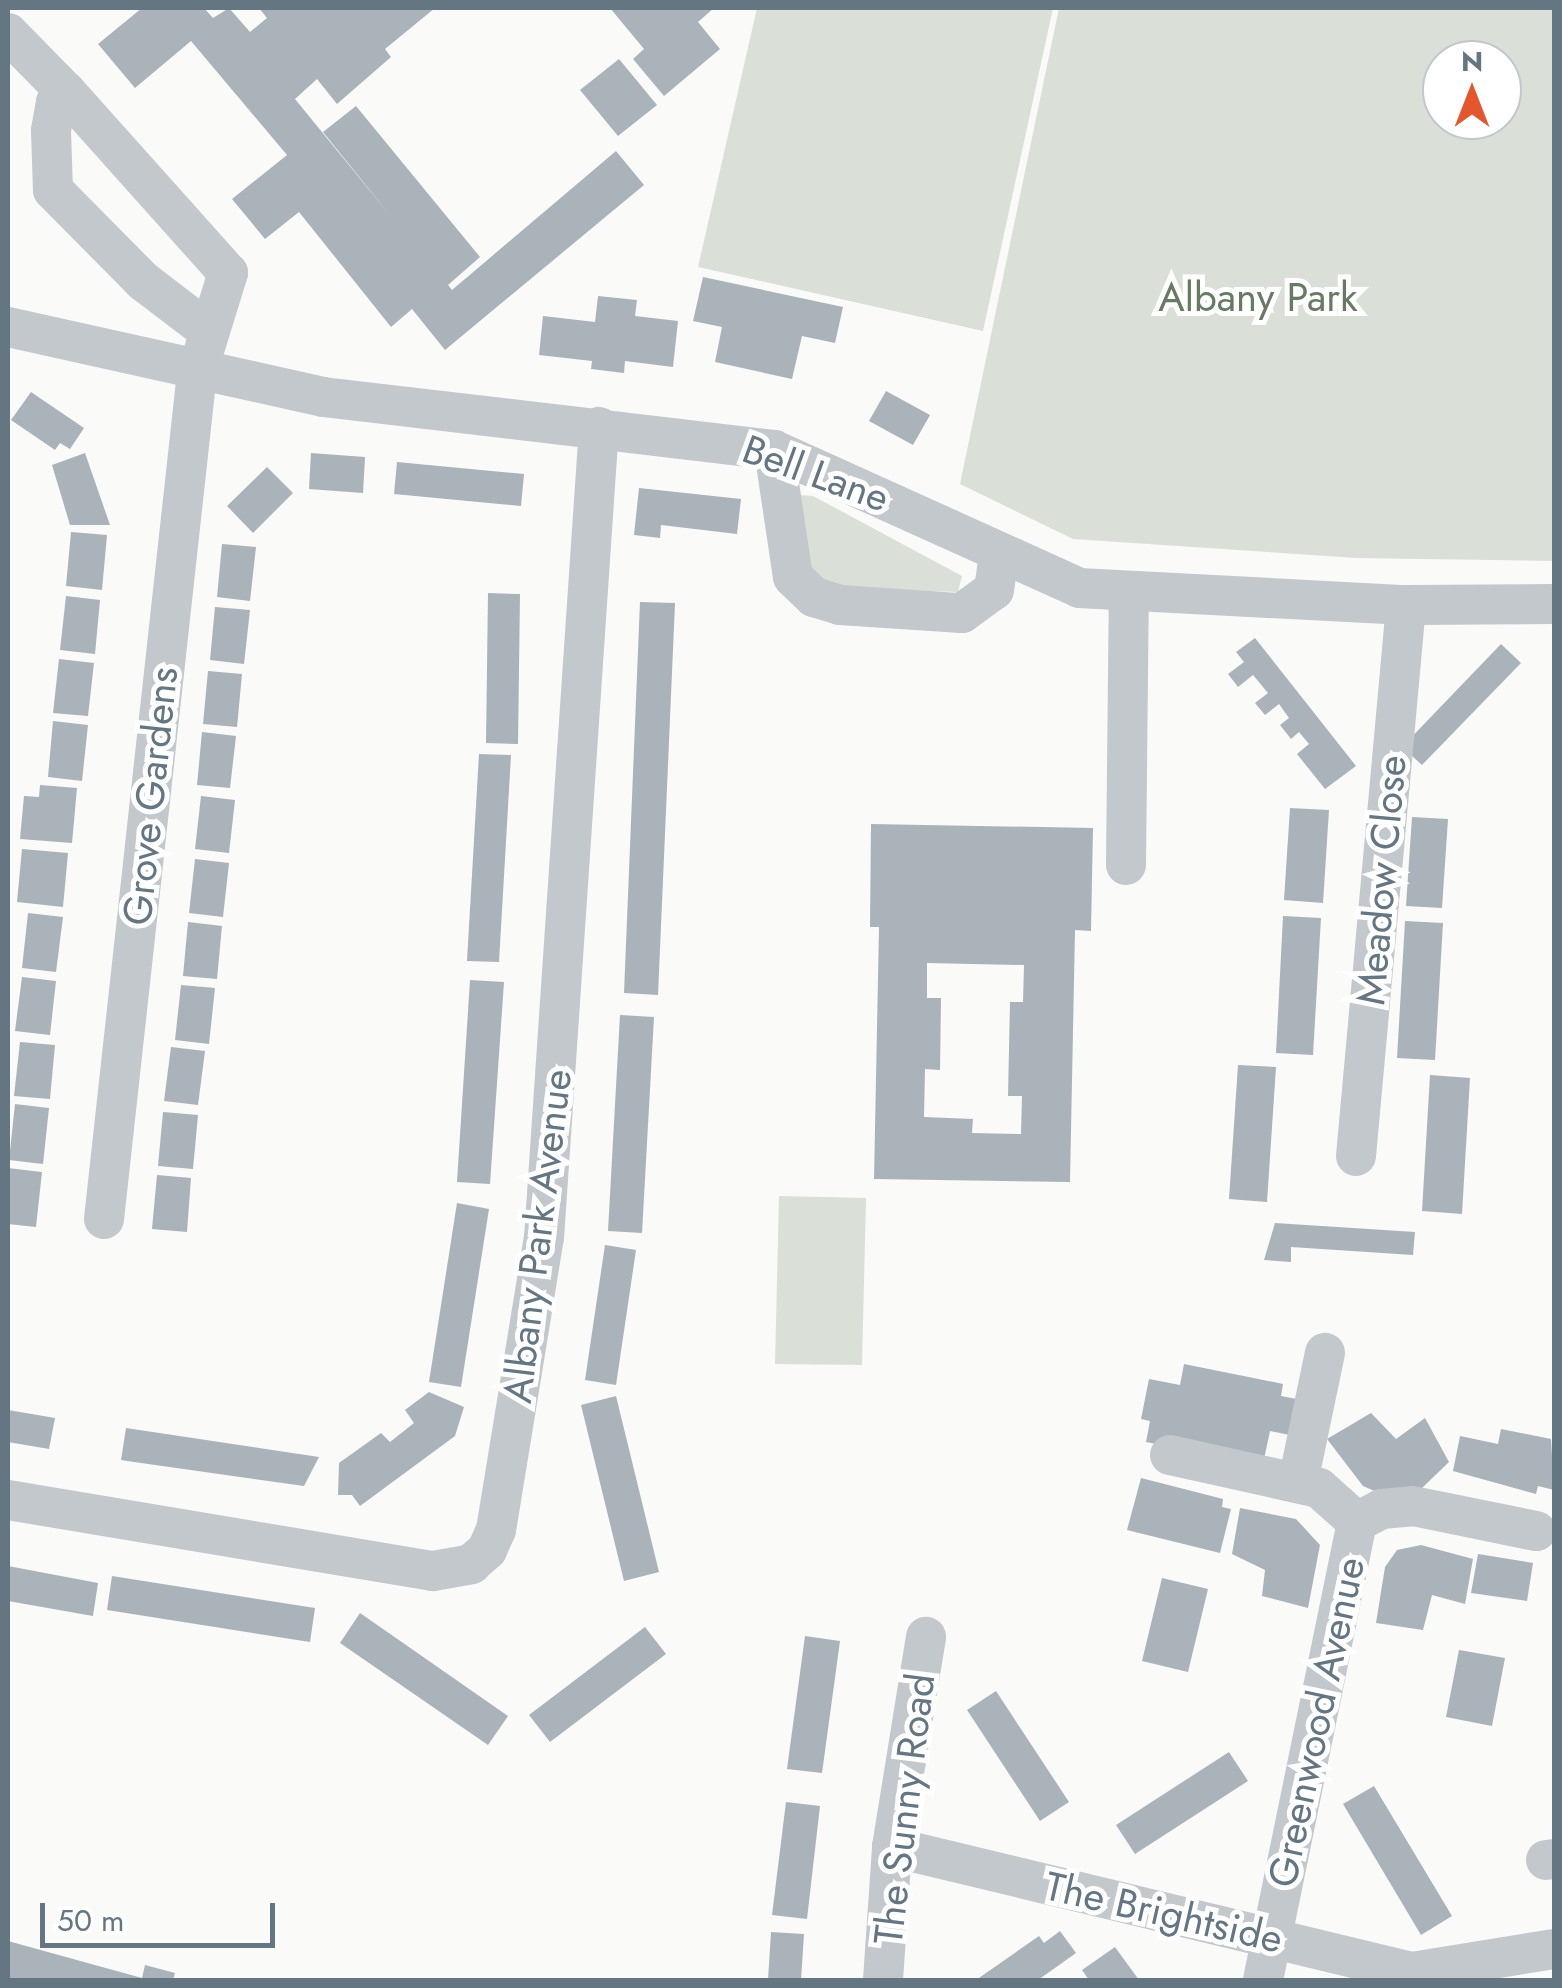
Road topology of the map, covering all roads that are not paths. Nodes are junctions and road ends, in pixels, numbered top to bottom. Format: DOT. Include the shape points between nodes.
graph roads {
  1 [pos="8,34"];
  2 [pos="66,92"];
  3 [pos="8,327"];
  4 [pos="207,330"];
  5 [pos="196,374"];
  6 [pos="599,427"];
  7 [pos="774,450"];
  8 [pos="999,556"];
  9 [pos="1130,592"];
  10 [pos="1554,604"];
  11 [pos="1406,605"];
  12 [pos="1126,865"];
  13 [pos="1356,1156"];
  14 [pos="104,1219"];
  15 [pos="1325,1354"];
  16 [pos="1170,1455"];
  17 [pos="1298,1482"];
  18 [pos="8,1500"];
  19 [pos="1357,1522"];
  20 [pos="1536,1531"];
  21 [pos="926,1637"];
  22 [pos="892,1847"];
  23 [pos="1272,1937"];
  24 [pos="1554,1950"];
  25 [pos="883,1980"];
  26 [pos="1263,1980"];
  1 -- 2 [label="street"];
  2 -- 4 [label="street, Grove Gardens" via="228,273"];
  2 -- 4 [label="street" via="56,102 51,131 54,190 143,282"];
  3 -- 5 [label="street, Bell Lane"];
  4 -- 5 [label="street, Grove Gardens"];
  5 -- 6 [label="street, Bell Lane" via="380,405"];
  5 -- 14 [label="street, Grove Gardens"];
  6 -- 7 [label="street, Bell Lane"];
  6 -- 18 [label="street, Albany Park Avenue" via="544,1238 496,1530 487,1550 470,1564 432,1571"];
  7 -- 8 [label="street, Bell Lane" via="912,508"];
  7 -- 8 [label="street" via="793,577 814,597 840,605 962,613 994,590"];
  8 -- 9 [label="street, Bell Lane" via="1079,588"];
  9 -- 11 [label="street, Bell Lane"];
  9 -- 12 [label="street"];
  10 -- 11 [label="street, Bell Lane"];
  11 -- 13 [label="street, Meadow Close"];
  15 -- 17 [label="street"];
  16 -- 17 [label="street, Greenwood Avenue"];
  17 -- 19 [label="street, Greenwood Avenue" via="1319,1488"];
  19 -- 20 [label="street, Greenwood Avenue" via="1381,1509 1414,1506"];
  19 -- 23 [label="street, Greenwood Avenue"];
  21 -- 22 [label="street, The Sunny Road"];
  22 -- 23 [label="street, The Brightside"];
  22 -- 25 [label="street, The Sunny Road"];
  23 -- 24 [label="street, The Brightside" via="1428,1974"];
  23 -- 26 [label="street, Greenwood Avenue"];
}
